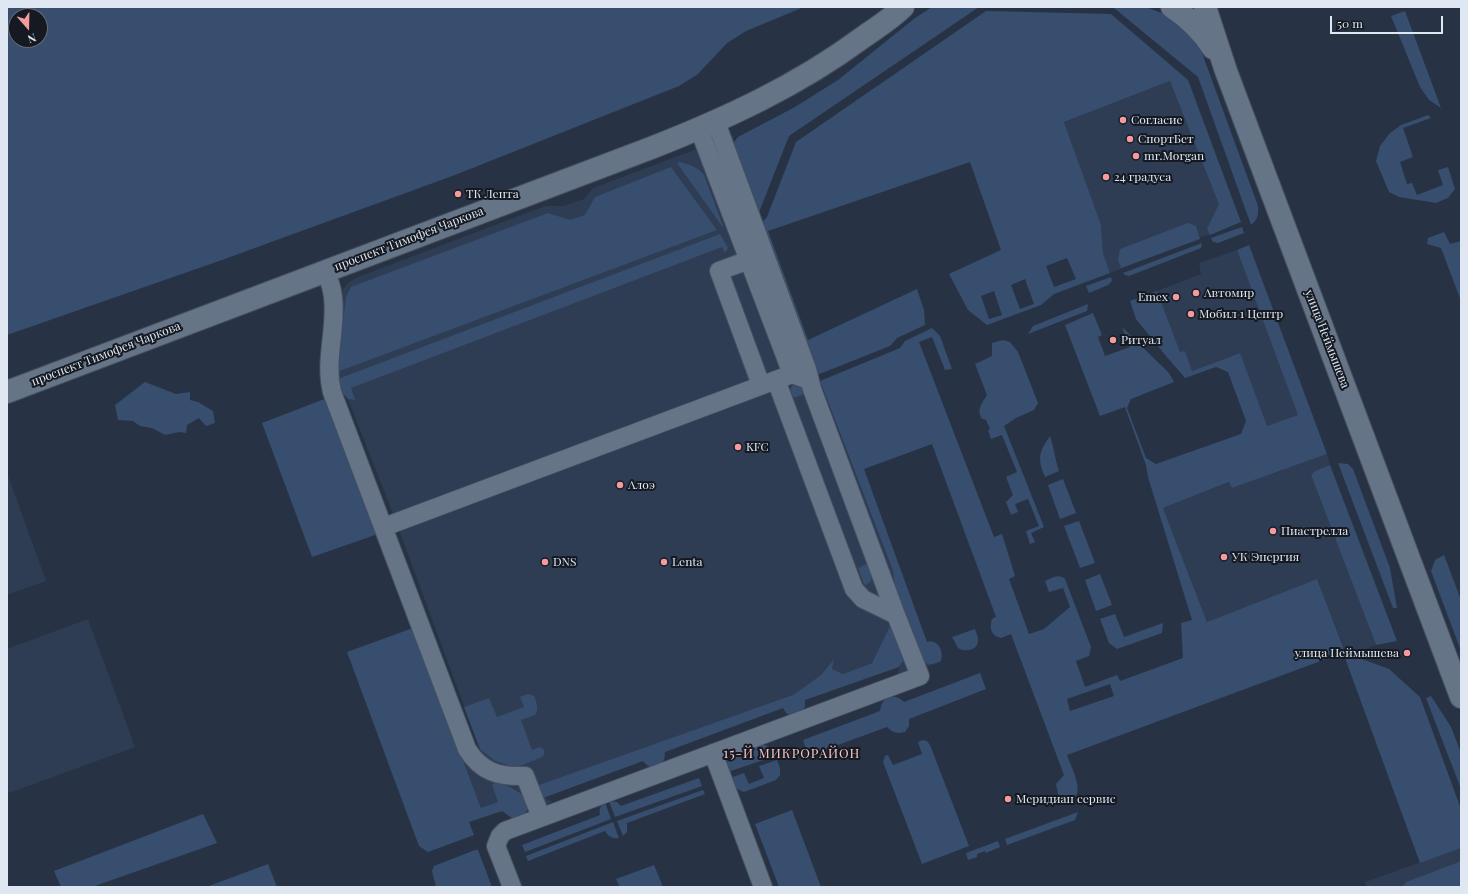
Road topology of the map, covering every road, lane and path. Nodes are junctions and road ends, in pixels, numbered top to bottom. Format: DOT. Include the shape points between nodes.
graph roads {
  1 [pos="1172,7"];
  2 [pos="1205,7"];
  3 [pos="903,8"];
  4 [pos="1226,71"];
  5 [pos="708,125"];
  6 [pos="749,260"];
  7 [pos="325,271"];
  8 [pos="789,378"];
  9 [pos="7,392"];
  10 [pos="384,527"];
  11 [pos="896,615"];
  12 [pos="1461,697"];
  13 [pos="713,753"];
  14 [pos="540,817"];
  15 [pos="512,887"];
  16 [pos="763,887"];
  1 -- 4 [label="main road" via="1206,37"];
  2 -- 4 [label="main road"];
  3 -- 5 [label="main road, проспект Тимофея Чаркова" via="812,72 768,97"];
  4 -- 12 [label="main road, улица Неймышева"];
  5 -- 6 [label="street"];
  5 -- 7 [label="main road, проспект Тимофея Чаркова"];
  5 -- 8 [label="street"];
  6 -- 8 [label="street"];
  6 -- 8 [label="street" via="719,271"];
  7 -- 9 [label="main road, проспект Тимофея Чаркова"];
  7 -- 10 [label="street" via="334,298 329,379"];
  8 -- 10 [label="street"];
  8 -- 11 [label="street"];
  8 -- 11 [label="street" via="854,589 863,599"];
  10 -- 14 [label="street" via="467,750 473,760 484,768 498,774 525,776"];
  11 -- 13 [label="street" via="920,676"];
  13 -- 14 [label="street"];
  13 -- 16 [label="street"];
  14 -- 15 [label="street" via="505,831 497,841 496,846"];
}
